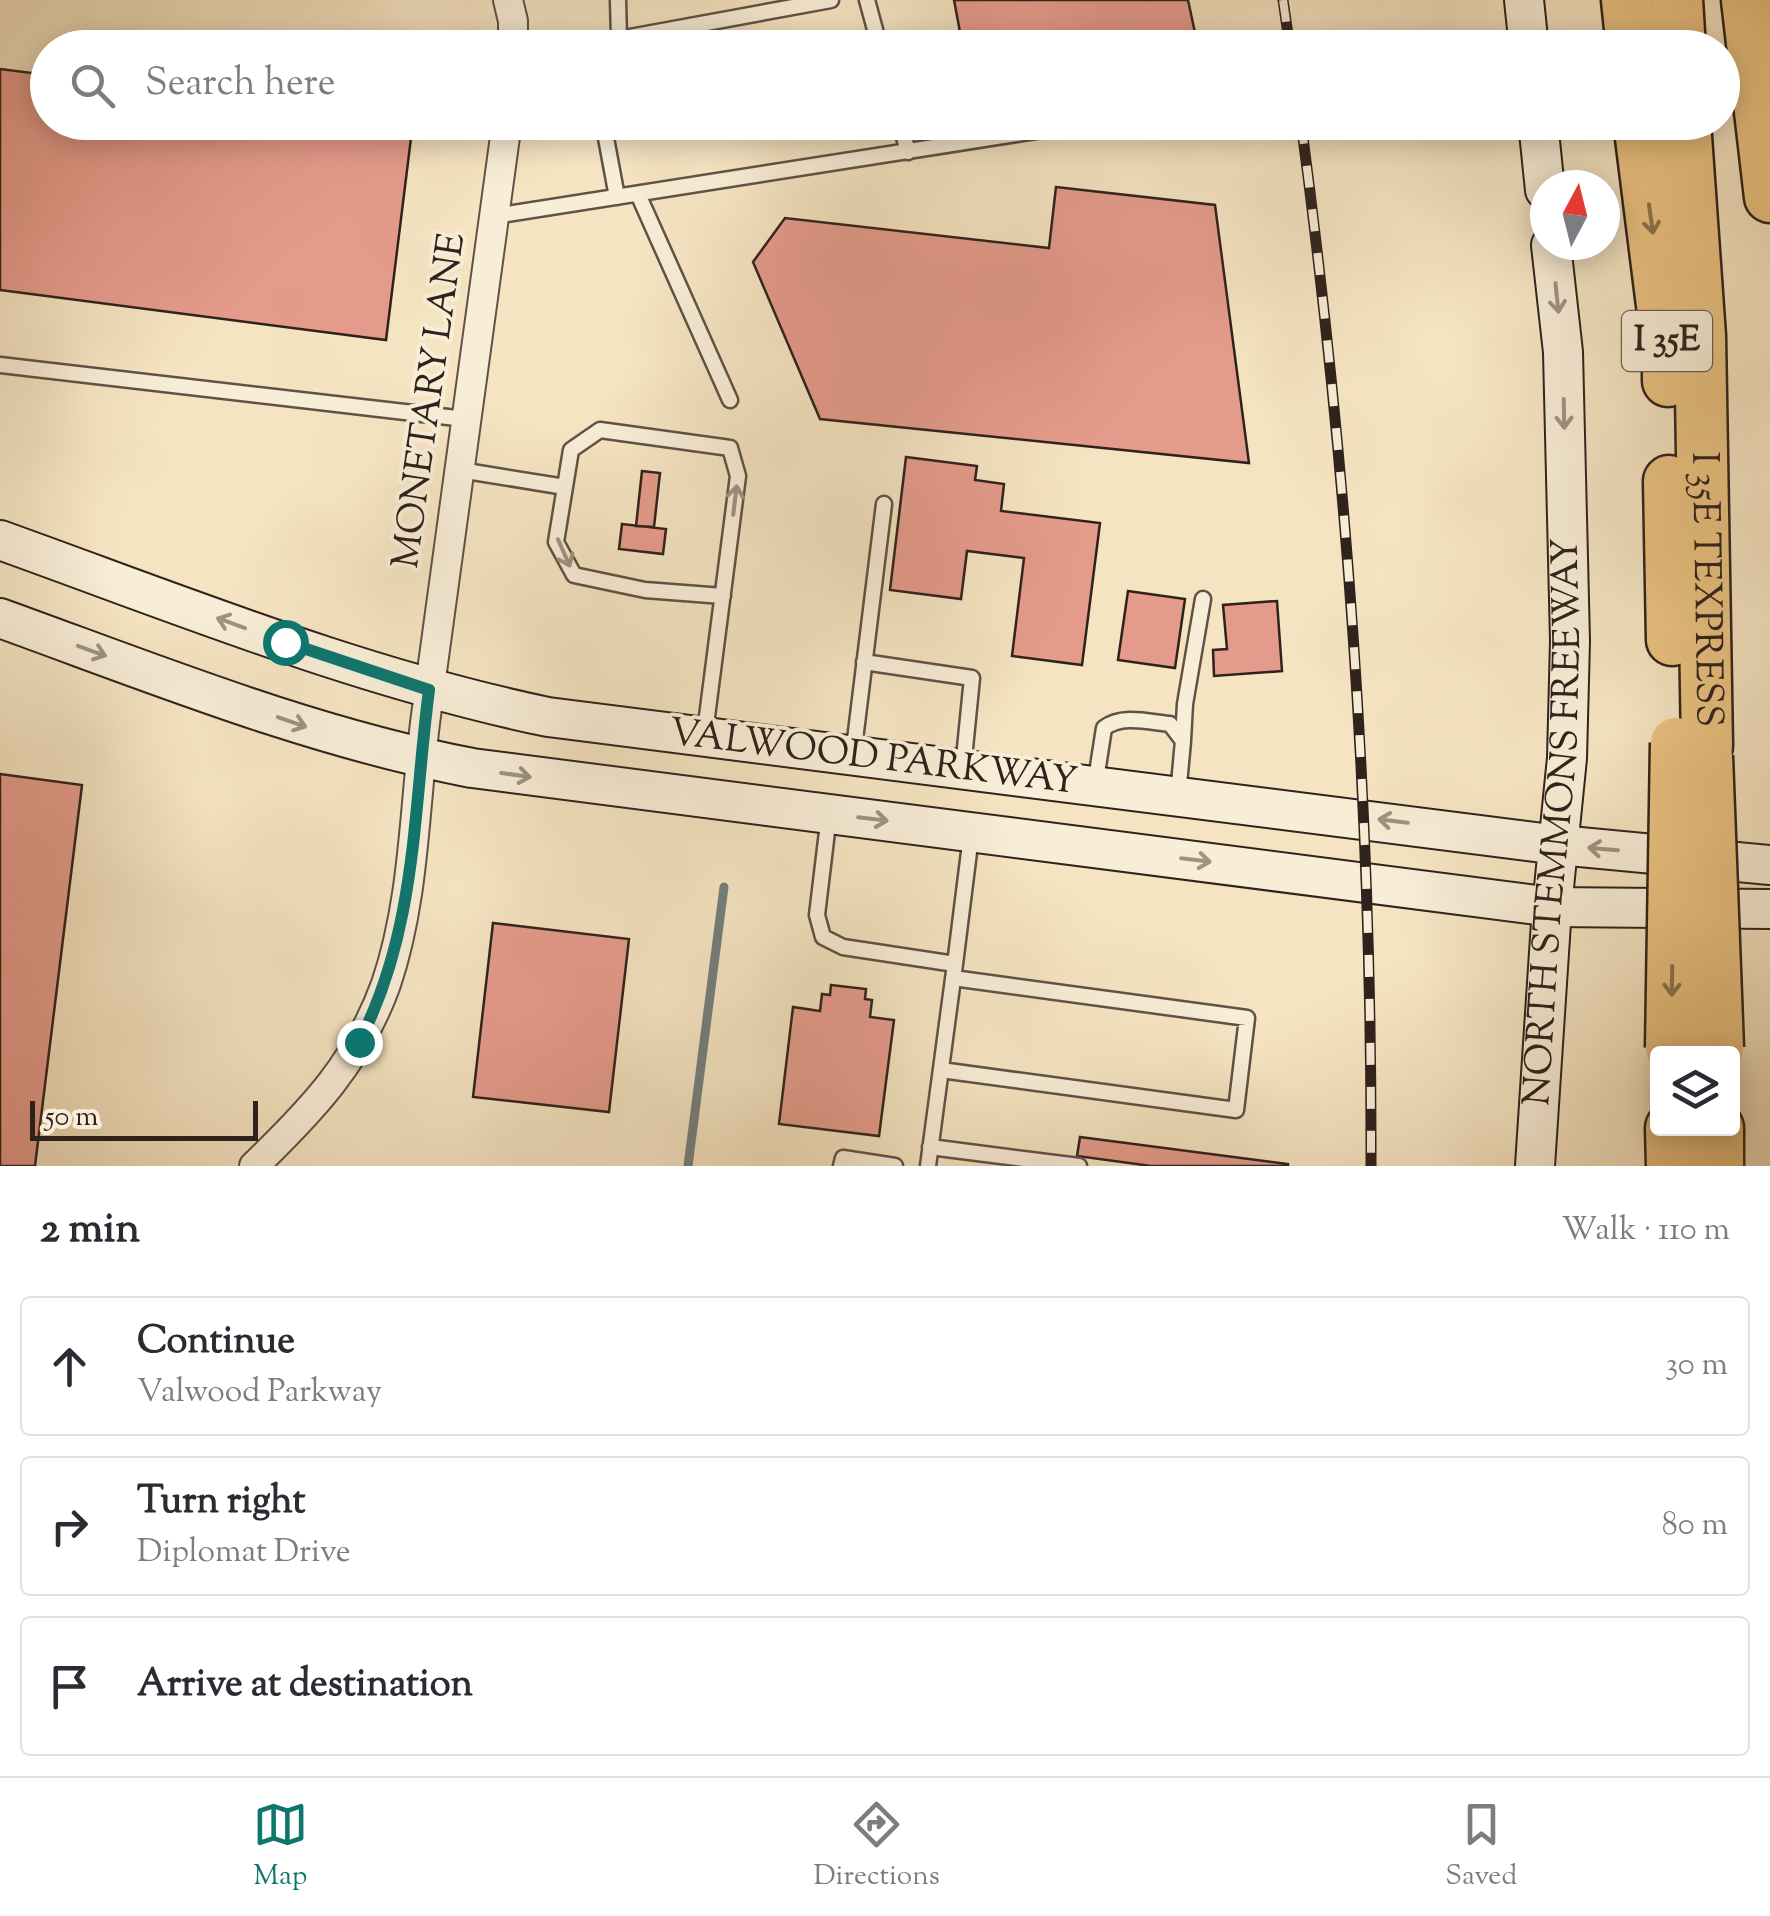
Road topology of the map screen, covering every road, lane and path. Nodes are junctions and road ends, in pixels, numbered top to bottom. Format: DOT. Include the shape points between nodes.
graph roads {
  1 [pos="508,0"];
  2 [pos="618,0"];
  3 [pos="832,0"];
  4 [pos="868,0"];
  5 [pos="1524,0"];
  6 [pos="1627,0"];
  7 [pos="1677,0"];
  8 [pos="1747,0"];
  9 [pos="513,30"];
  10 [pos="619,30"];
  11 [pos="664,30"];
  12 [pos="876,30"];
  13 [pos="1528,30"];
  14 [pos="1630,30"];
  15 [pos="1679,30"];
  16 [pos="505,140"];
  17 [pos="607,140"];
  18 [pos="905,140"];
  19 [pos="982,140"];
  20 [pos="1540,140"];
  21 [pos="1640,140"];
  22 [pos="1685,140"];
  23 [pos="908,152"];
  24 [pos="1543,170"];
  25 [pos="638,194"];
  26 [pos="618,197"];
  27 [pos="1770,197"];
  28 [pos="494,216"];
  29 [pos="1553,260"];
  30 [pos="0,365"];
  31 [pos="730,400"];
  32 [pos="465,419"];
  33 [pos="460,470"];
  34 [pos="565,487"];
  35 [pos="884,504"];
  36 [pos="0,540"];
  37 [pos="723,596"];
  38 [pos="1203,599"];
  39 [pos="0,618"];
  40 [pos="864,662"];
  41 [pos="429,690"];
  42 [pos="704,738"];
  43 [pos="1183,741"];
  44 [pos="1691,745"];
  45 [pos="845,756"];
  46 [pos="420,758"];
  47 [pos="963,770"];
  48 [pos="1095,787"];
  49 [pos="1178,798"];
  50 [pos="829,814"];
  51 [pos="1458,830"];
  52 [pos="971,832"];
  53 [pos="1558,844"];
  54 [pos="1770,865"];
  55 [pos="1452,893"];
  56 [pos="1552,906"];
  57 [pos="1770,909"];
  58 [pos="954,971"];
  59 [pos="1695,1046"];
  60 [pos="941,1070"];
  61 [pos="1672,1136"];
  62 [pos="1718,1136"];
  63 [pos="930,1147"];
  64 [pos="261,1164"];
  65 [pos="842,1166"];
  66 [pos="895,1166"];
  67 [pos="928,1166"];
  68 [pos="1079,1166"];
  69 [pos="1535,1166"];
  70 [pos="1672,1166"];
  71 [pos="1718,1166"];
  1 -- 9 [label="street"];
  2 -- 10 [label="lane"];
  3 -- 11 [label="lane"];
  4 -- 12 [label="lane"];
  5 -- 13 [label="main road"];
  6 -- 14 [label="highway"];
  7 -- 15 [label="highway"];
  8 -- 27 [label="highway"];
  16 -- 28 [label="street, MONETARY LANE"];
  17 -- 26 [label="lane"];
  18 -- 23 [label="lane"];
  19 -- 23 [label="lane"];
  20 -- 24 [label="main road"];
  21 -- 44 [label="highway, I 35E, one-way" via="1668,353 1669,561"];
  22 -- 44 [label="highway, I 35E TEXPRESS" via="1700,336"];
  23 -- 25 [label="lane"];
  25 -- 26 [label="lane"];
  25 -- 31 [label="lane"];
  26 -- 28 [label="lane"];
  28 -- 32 [label="street, MONETARY LANE"];
  29 -- 53 [label="main road, NORTH STEMMONS FREEWAY, one-way" via="1563,352 1570,641"];
  30 -- 32 [label="lane"];
  32 -- 33 [label="street, MONETARY LANE"];
  33 -- 34 [label="lane"];
  33 -- 41 [label="street, MONETARY LANE"];
  34 -- 37 [label="lane, one-way" via="556,542 574,574 645,590"];
  37 -- 34 [label="lane, one-way" via="738,476 730,448 600,430 571,450"];
  35 -- 40 [label="lane"];
  41 -- 36 [label="main road, VALWOOD PARKWAY, one-way"];
  37 -- 42 [label="lane"];
  38 -- 43 [label="lane"];
  39 -- 46 [label="main road, VALWOOD PARKWAY, one-way" via="308,728"];
  40 -- 45 [label="lane"];
  40 -- 47 [label="lane" via="972,678"];
  41 -- 42 [label="main road, VALWOOD PARKWAY" via="548,717"];
  41 -- 46 [label="street, MONETARY LANE"];
  42 -- 45 [label="main road, VALWOOD PARKWAY"];
  43 -- 48 [label="lane" via="1170,724 1113,721 1104,728"];
  43 -- 49 [label="lane"];
  44 -- 59 [label="highway, I 35E, bridge"];
  45 -- 47 [label="main road, VALWOOD PARKWAY"];
  45 -- 50 [label="main road"];
  46 -- 50 [label="main road, VALWOOD PARKWAY, one-way"];
  46 -- 64 [label="street, MONETARY LANE" via="406,902 385,986 328,1092"];
  47 -- 48 [label="main road, VALWOOD PARKWAY"];
  48 -- 49 [label="main road, VALWOOD PARKWAY"];
  51 -- 49 [label="main road, VALWOOD PARKWAY, one-way"];
  50 -- 52 [label="main road, VALWOOD PARKWAY, one-way"];
  50 -- 58 [label="lane" via="817,915 823,936 843,947"];
  51 -- 53 [label="main road, VALWOOD PARKWAY"];
  51 -- 55 [label="main road"];
  52 -- 55 [label="main road, VALWOOD PARKWAY, one-way"];
  52 -- 58 [label="lane"];
  54 -- 53 [label="main road, VALWOOD PARKWAY, one-way"];
  53 -- 56 [label="main road, NORTH STEMMONS FREEWAY"];
  55 -- 56 [label="main road, VALWOOD PARKWAY"];
  56 -- 57 [label="main road, VALWOOD PARKWAY"];
  56 -- 69 [label="main road, NORTH STEMMONS FREEWAY"];
  58 -- 60 [label="lane"];
  58 -- 60 [label="lane" via="1247,1018 1236,1110"];
  60 -- 63 [label="lane"];
  61 -- 70 [label="highway"];
  62 -- 71 [label="highway"];
  63 -- 67 [label="lane"];
  63 -- 68 [label="lane"];
  65 -- 66 [label="lane" via="842,1158"];
}
